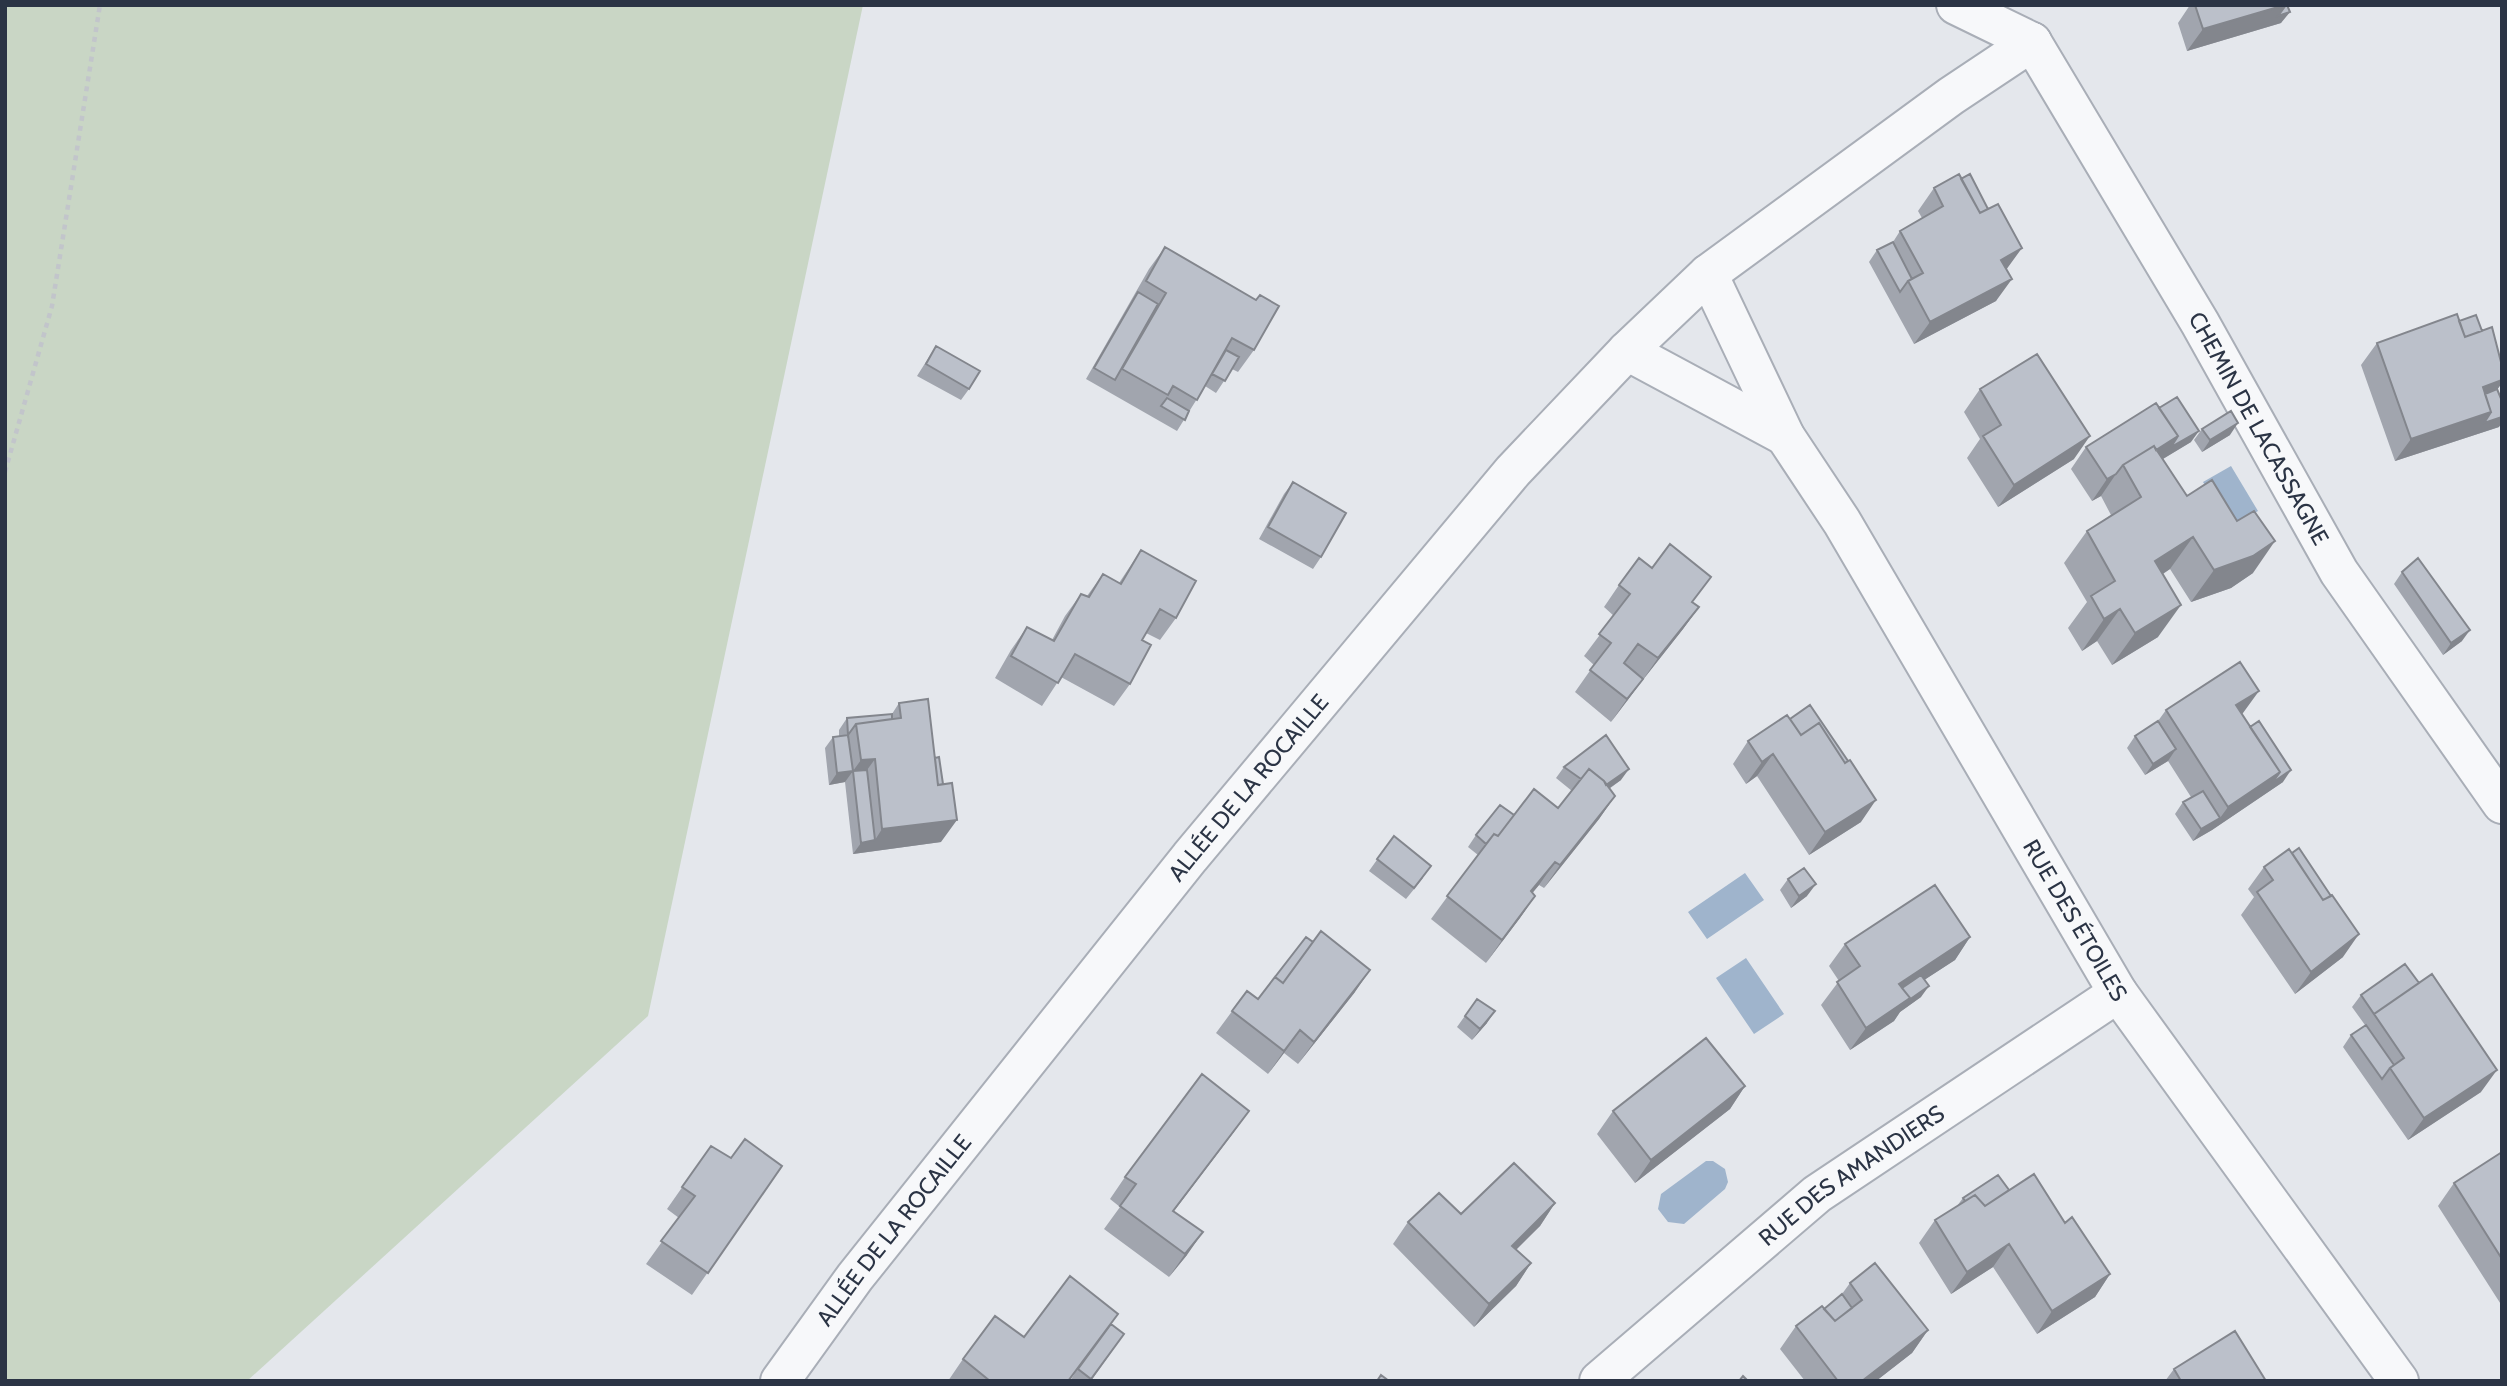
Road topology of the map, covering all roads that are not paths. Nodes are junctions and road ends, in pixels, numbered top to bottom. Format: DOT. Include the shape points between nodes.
graph roads {
  1 [pos="1956,5"];
  2 [pos="2032,42"];
  3 [pos="1709,274"];
  4 [pos="1627,351"];
  5 [pos="1784,436"];
  6 [pos="2502,804"];
  7 [pos="2118,993"];
  8 [pos="780,1381"];
  9 [pos="1599,1381"];
  10 [pos="2399,1381"];
  1 -- 2 [label="street"];
  2 -- 3 [label="street, ALLÉE DE LA ROCAILLE"];
  2 -- 6 [label="street, CHEMIN DE LACASSAGNE" via="2200,323 2339,572"];
  3 -- 4 [label="street, ALLÉE DE LA ROCAILLE"];
  3 -- 5 [label="street, RUE DES ÉTOILES"];
  4 -- 5 [label="street"];
  4 -- 8 [label="street, ALLÉE DE LA ROCAILLE" via="1513,471 1190,857 855,1277"];
  5 -- 7 [label="street, RUE DES ÉTOILES" via="1842,522"];
  7 -- 9 [label="street, RUE DES AMANDIERS" via="1817,1194"];
  7 -- 10 [label="street, RUE DES ÉTOILES"];
}
